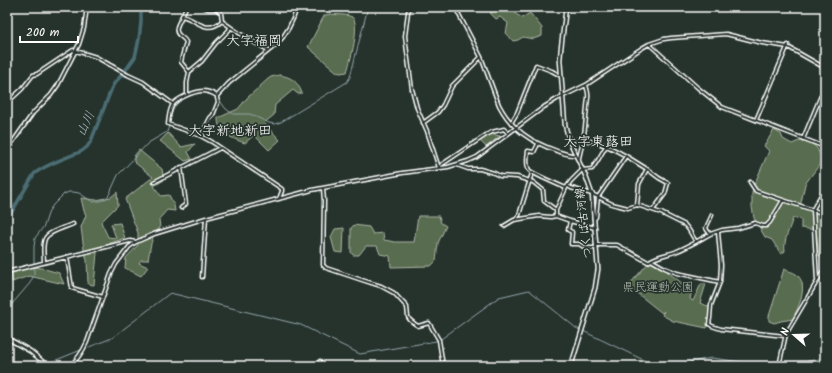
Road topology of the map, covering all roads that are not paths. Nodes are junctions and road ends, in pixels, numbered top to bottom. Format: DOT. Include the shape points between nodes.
graph roads {
  1 [pos="87,7"];
  2 [pos="186,7"];
  3 [pos="203,7"];
  4 [pos="297,7"];
  5 [pos="410,7"];
  6 [pos="455,7"];
  7 [pos="566,7"];
  8 [pos="216,8"];
  9 [pos="182,16"];
  10 [pos="222,21"];
  11 [pos="230,27"];
  12 [pos="649,44"];
  13 [pos="788,46"];
  14 [pos="76,50"];
  15 [pos="269,50"];
  16 [pos="481,57"];
  17 [pos="825,68"];
  18 [pos="189,72"];
  19 [pos="561,76"];
  20 [pos="586,85"];
  21 [pos="825,86"];
  22 [pos="187,95"];
  23 [pos="217,96"];
  24 [pos="562,96"];
  25 [pos="7,104"];
  26 [pos="173,104"];
  27 [pos="756,120"];
  28 [pos="423,123"];
  29 [pos="511,123"];
  30 [pos="515,128"];
  31 [pos="508,134"];
  32 [pos="201,136"];
  33 [pos="802,139"];
  34 [pos="569,140"];
  35 [pos="583,140"];
  36 [pos="7,144"];
  37 [pos="538,144"];
  38 [pos="10,146"];
  39 [pos="606,146"];
  40 [pos="825,147"];
  41 [pos="220,148"];
  42 [pos="7,151"];
  43 [pos="576,155"];
  44 [pos="626,156"];
  45 [pos="578,158"];
  46 [pos="456,165"];
  47 [pos="181,167"];
  48 [pos="439,168"];
  49 [pos="647,169"];
  50 [pos="583,170"];
  51 [pos="532,173"];
  52 [pos="530,180"];
  53 [pos="154,182"];
  54 [pos="750,182"];
  55 [pos="568,186"];
  56 [pos="323,188"];
  57 [pos="566,188"];
  58 [pos="825,188"];
  59 [pos="592,194"];
  60 [pos="598,197"];
  61 [pos="279,198"];
  62 [pos="783,200"];
  63 [pos="636,205"];
  64 [pos="181,208"];
  65 [pos="813,209"];
  66 [pos="556,210"];
  67 [pos="653,210"];
  68 [pos="825,214"];
  69 [pos="712,215"];
  70 [pos="556,216"];
  71 [pos="206,218"];
  72 [pos="594,219"];
  73 [pos="514,220"];
  74 [pos="570,221"];
  75 [pos="73,224"];
  76 [pos="504,226"];
  77 [pos="595,228"];
  78 [pos="718,232"];
  79 [pos="710,234"];
  80 [pos="136,242"];
  81 [pos="696,242"];
  82 [pos="596,245"];
  83 [pos="596,248"];
  84 [pos="67,257"];
  85 [pos="651,260"];
  86 [pos="44,262"];
  87 [pos="825,268"];
  88 [pos="7,272"];
  89 [pos="202,277"];
  90 [pos="817,281"];
  91 [pos="720,282"];
  92 [pos="103,297"];
  93 [pos="785,336"];
  94 [pos="7,338"];
  95 [pos="320,361"];
  96 [pos="48,366"];
  97 [pos="70,366"];
  98 [pos="116,366"];
  99 [pos="134,366"];
  100 [pos="319,366"];
  101 [pos="443,366"];
  102 [pos="571,366"];
  103 [pos="779,366"];
  1 -- 14 [label="street" via="84,28"];
  2 -- 9 [label="street"];
  3 -- 8 [label="street"];
  4 -- 15 [label="street" via="283,38"];
  5 -- 28 [label="street" via="405,36 406,52 412,89"];
  6 -- 16 [label="street"];
  7 -- 19 [label="main road, つくば古河線" via="560,60"];
  8 -- 10 [label="street" via="221,13"];
  9 -- 10 [label="street" via="206,27 213,27"];
  9 -- 18 [label="street" via="176,32 186,42 181,62"];
  10 -- 11 [label="street"];
  11 -- 15 [label="street"];
  11 -- 18 [label="street" via="202,61"];
  12 -- 13 [label="street" via="671,38 726,34"];
  12 -- 20 [label="street"];
  12 -- 27 [label="street" via="722,107"];
  13 -- 17 [label="street"];
  13 -- 27 [label="street"];
  14 -- 25 [label="street" via="33,75"];
  14 -- 26 [label="street" via="143,82"];
  14 -- 38 [label="street" via="58,85 33,113"];
  15 -- 23 [label="street"];
  16 -- 28 [label="street" via="452,86 438,112"];
  16 -- 29 [label="street" via="502,112"];
  18 -- 22 [label="street"];
  19 -- 24 [label="main road, つくば古河線"];
  19 -- 29 [label="street" via="536,65"];
  20 -- 24 [label="street"];
  20 -- 35 [label="street" via="588,97"];
  21 -- 33 [label="street"];
  22 -- 23 [label="street" via="203,90"];
  22 -- 26 [label="street"];
  23 -- 32 [label="street" via="218,102 213,115"];
  24 -- 30 [label="street"];
  24 -- 34 [label="main road, つくば古河線"];
  26 -- 32 [label="street" via="168,124"];
  27 -- 33 [label="street"];
  28 -- 48 [label="street"];
  29 -- 30 [label="street"];
  30 -- 31 [label="street"];
  30 -- 37 [label="street"];
  31 -- 46 [label="street" via="477,157"];
  31 -- 48 [label="street" via="504,129 486,135"];
  32 -- 41 [label="street"];
  33 -- 40 [label="street"];
  34 -- 35 [label="street"];
  34 -- 43 [label="main road, つくば古河線"];
  35 -- 39 [label="street"];
  35 -- 45 [label="street"];
  36 -- 38 [label="street"];
  37 -- 43 [label="street" via="565,154"];
  37 -- 51 [label="street" via="534,152 528,152 528,170"];
  38 -- 42 [label="street"];
  39 -- 44 [label="street"];
  39 -- 50 [label="street" via="592,169"];
  41 -- 47 [label="street"];
  41 -- 61 [label="street" via="282,189"];
  43 -- 45 [label="main road, つくば古河線"];
  44 -- 49 [label="street"];
  44 -- 60 [label="street"];
  45 -- 50 [label="main road, つくば古河線"];
  46 -- 48 [label="street"];
  46 -- 52 [label="street" via="500,176"];
  47 -- 53 [label="street"];
  47 -- 64 [label="street" via="186,204"];
  48 -- 56 [label="street"];
  49 -- 63 [label="street" via="640,184"];
  49 -- 67 [label="street" via="668,183 665,194"];
  50 -- 55 [label="street"];
  50 -- 59 [label="main road, つくば古河線"];
  51 -- 52 [label="street"];
  51 -- 57 [label="street"];
  52 -- 66 [label="street" via="543,190 544,201"];
  52 -- 73 [label="street" via="519,215"];
  54 -- 62 [label="street" via="756,191"];
  55 -- 57 [label="street"];
  55 -- 59 [label="street"];
  56 -- 61 [label="street"];
  56 -- 101 [label="street" via="324,267 365,280 394,293 407,307 408,317 412,322 418,326 429,323 439,340"];
  57 -- 66 [label="street"];
  58 -- 65 [label="street"];
  59 -- 60 [label="street"];
  59 -- 72 [label="main road, つくば古河線"];
  60 -- 63 [label="street" via="622,207"];
  60 -- 72 [label="street"];
  61 -- 71 [label="street"];
  62 -- 65 [label="street"];
  62 -- 78 [label="street" via="767,225 755,223"];
  63 -- 67 [label="street"];
  65 -- 68 [label="street"];
  65 -- 90 [label="street"];
  66 -- 70 [label="street"];
  67 -- 81 [label="street" via="686,225"];
  69 -- 79 [label="street" via="706,228"];
  70 -- 73 [label="street"];
  70 -- 74 [label="street"];
  71 -- 80 [label="street"];
  71 -- 89 [label="street"];
  72 -- 77 [label="main road, つくば古河線"];
  73 -- 76 [label="street"];
  74 -- 77 [label="street"];
  74 -- 83 [label="street" via="568,230 572,232 571,244"];
  75 -- 86 [label="street" via="45,237"];
  77 -- 82 [label="main road, つくば古河線"];
  78 -- 79 [label="street"];
  78 -- 91 [label="street"];
  79 -- 81 [label="street"];
  80 -- 84 [label="street" via="130,241"];
  80 -- 92 [label="street" via="128,247 116,264"];
  81 -- 85 [label="street"];
  82 -- 83 [label="main road, つくば古河線"];
  82 -- 85 [label="street" via="617,245 648,262"];
  83 -- 102 [label="main road, つくば古河線" via="598,269 595,288"];
  84 -- 86 [label="street"];
  84 -- 92 [label="street" via="72,288"];
  85 -- 91 [label="street" via="677,273"];
  86 -- 88 [label="street"];
  87 -- 90 [label="street"];
  90 -- 93 [label="street"];
  91 -- 93 [label="street" via="709,324 721,328"];
  92 -- 97 [label="street" via="87,342 78,359"];
  93 -- 103 [label="street"];
  94 -- 96 [label="main road" via="30,350"];
  95 -- 100 [label="street"];
  98 -- 99 [label="street"];
}
